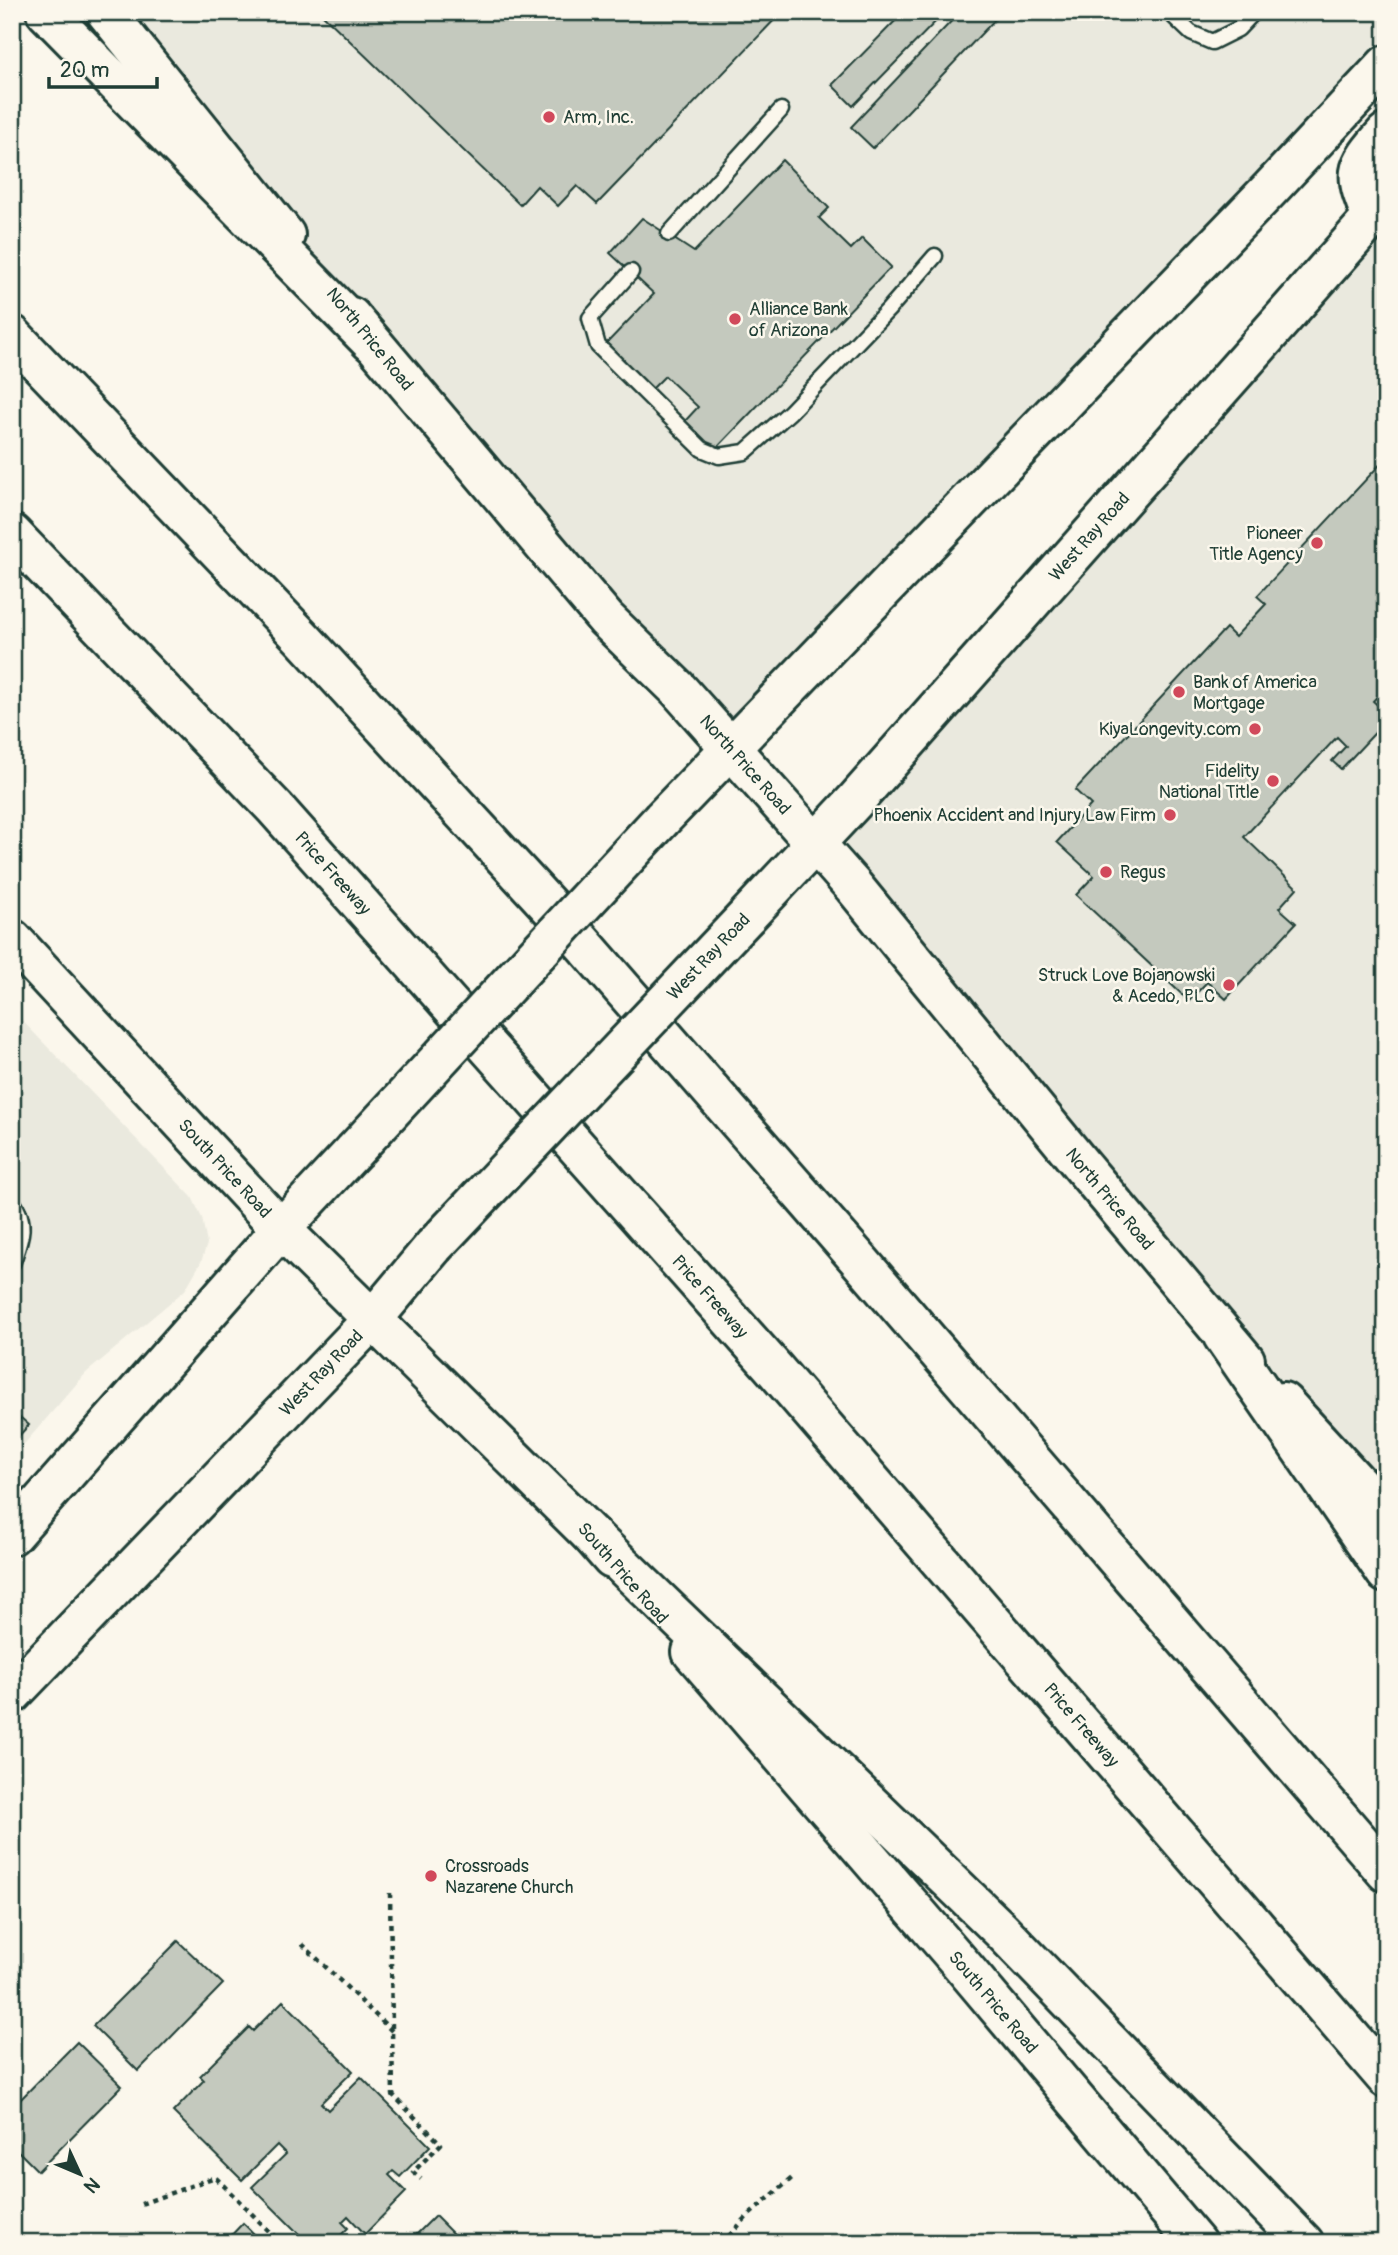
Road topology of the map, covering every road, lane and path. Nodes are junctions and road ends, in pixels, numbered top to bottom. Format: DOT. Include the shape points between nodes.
graph roads {
  1 [pos="46,12"];
  2 [pos="106,12"];
  3 [pos="1169,12"];
  4 [pos="1254,12"];
  5 [pos="1386,65"];
  6 [pos="781,110"];
  7 [pos="1386,133"];
  8 [pos="1379,210"];
  9 [pos="669,234"];
  10 [pos="935,256"];
  11 [pos="631,272"];
  12 [pos="12,335"];
  13 [pos="371,342"];
  14 [pos="12,534"];
  15 [pos="730,748"];
  16 [pos="815,844"];
  17 [pos="12,939"];
  18 [pos="12,1202"];
  19 [pos="281,1229"];
  20 [pos="12,1231"];
  21 [pos="13,1263"];
  22 [pos="372,1320"];
  23 [pos="1223,1336"];
  24 [pos="1386,1514"];
  25 [pos="12,1535"];
  26 [pos="592,1535"];
  27 [pos="1386,1573"];
  28 [pos="12,1694"];
  29 [pos="1386,1872"];
  30 [pos="390,1893"];
  31 [pos="302,1944"];
  32 [pos="392,2031"];
  33 [pos="1386,2078"];
  34 [pos="792,2178"];
  35 [pos="421,2179"];
  36 [pos="141,2204"];
  37 [pos="281,2243"];
  38 [pos="722,2243"];
  39 [pos="1195,2243"];
  40 [pos="1304,2243"];
  1 -- 13 [label="main road"];
  2 -- 13 [label="main road, North Price Road"];
  3 -- 4 [label="lane" via="1191,33 1212,42 1238,29"];
  5 -- 15 [label="main road"];
  6 -- 9 [label="lane"];
  7 -- 8 [label="main road" via="1358,176 1359,185"];
  8 -- 16 [label="main road, West Ray Road"];
  10 -- 11 [label="lane" via="790,412 745,452 719,456 702,449 598,346 590,318"];
  12 -- 29 [label="main road" via="305,641 573,932"];
  13 -- 15 [label="main road, North Price Road" via="606,619"];
  14 -- 33 [label="main road, Price Freeway" via="275,808 736,1325"];
  15 -- 16 [label="main road, North Price Road"];
  15 -- 19 [label="main road, bridge"];
  16 -- 22 [label="main road, West Ray Road, bridge" via="434,1246"];
  16 -- 23 [label="main road, North Price Road"];
  17 -- 19 [label="main road, South Price Road"];
  18 -- 21 [label="lane" via="22,1213 23,1223"];
  19 -- 22 [label="main road, South Price Road"];
  19 -- 25 [label="main road"];
  20 -- 21 [label="lane"];
  22 -- 26 [label="main road, South Price Road"];
  22 -- 28 [label="main road, West Ray Road"];
  23 -- 24 [label="main road, North Price Road"];
  23 -- 27 [label="main road"];
  26 -- 39 [label="main road, South Price Road"];
  26 -- 40 [label="main road" via="1001,1930"];
  30 -- 32 [label="path"];
  31 -- 32 [label="path"];
  32 -- 35 [label="path" via="393,2095 441,2144 413,2172"];
  34 -- 38 [label="path"];
  36 -- 37 [label="path" via="215,2177"];
}
